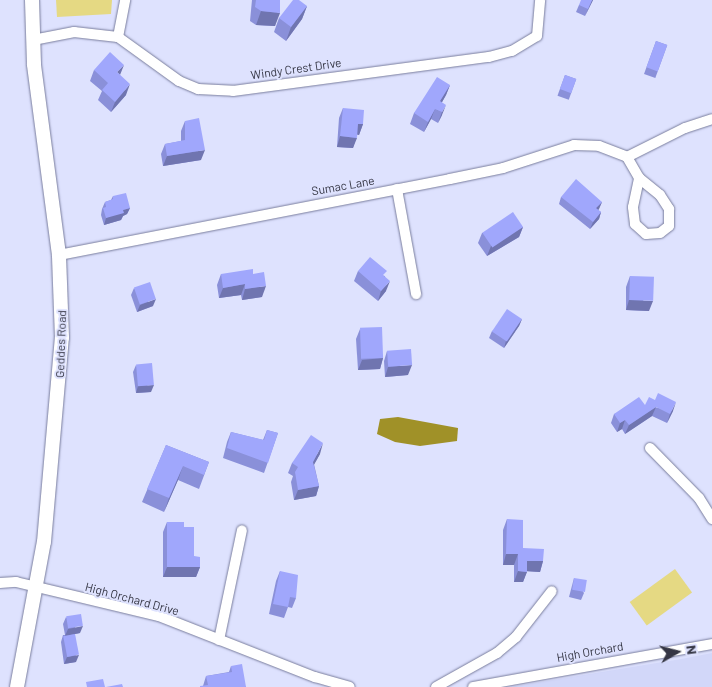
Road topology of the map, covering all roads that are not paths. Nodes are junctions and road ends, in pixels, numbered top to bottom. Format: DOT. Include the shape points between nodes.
graph roads {
  1 [pos="32,0"];
  2 [pos="124,0"];
  3 [pos="540,0"];
  4 [pos="118,37"];
  5 [pos="32,40"];
  6 [pos="712,119"];
  7 [pos="627,157"];
  8 [pos="639,178"];
  9 [pos="397,189"];
  10 [pos="59,255"];
  11 [pos="416,294"];
  12 [pos="650,448"];
  13 [pos="712,520"];
  14 [pos="242,530"];
  15 [pos="0,583"];
  16 [pos="36,587"];
  17 [pos="552,590"];
  18 [pos="219,640"];
  19 [pos="712,644"];
  20 [pos="17,687"];
  21 [pos="350,687"];
  22 [pos="436,687"];
  23 [pos="473,687"];
  1 -- 5 [label="main road, Geddes Road"];
  2 -- 4 [label="street"];
  3 -- 4 [label="street, Windy Crest Drive" via="538,36 512,51 489,57 232,90 198,88 179,81"];
  4 -- 5 [label="street, Windy Crest Drive" via="74,32"];
  5 -- 10 [label="main road, Geddes Road"];
  6 -- 7 [label="street" via="684,128"];
  7 -- 8 [label="street"];
  7 -- 9 [label="street, Sumac Lane" via="600,146 574,145 503,168"];
  8 -- 8 [label="street" via="660,195 669,209 669,226 660,233 646,234 635,224 634,198"];
  9 -- 10 [label="street, Sumac Lane"];
  9 -- 11 [label="street"];
  10 -- 16 [label="main road, Geddes Road" via="62,320 58,410"];
  12 -- 13 [label="street" via="699,498"];
  14 -- 18 [label="street"];
  15 -- 16 [label="street, High Orchard Drive" via="16,582"];
  16 -- 18 [label="street, High Orchard Drive" via="158,616"];
  16 -- 20 [label="main road, Geddes Road"];
  17 -- 22 [label="street" via="516,637 496,654"];
  18 -- 21 [label="street, High Orchard Drive"];
  19 -- 23 [label="street, High Orchard"];
}
